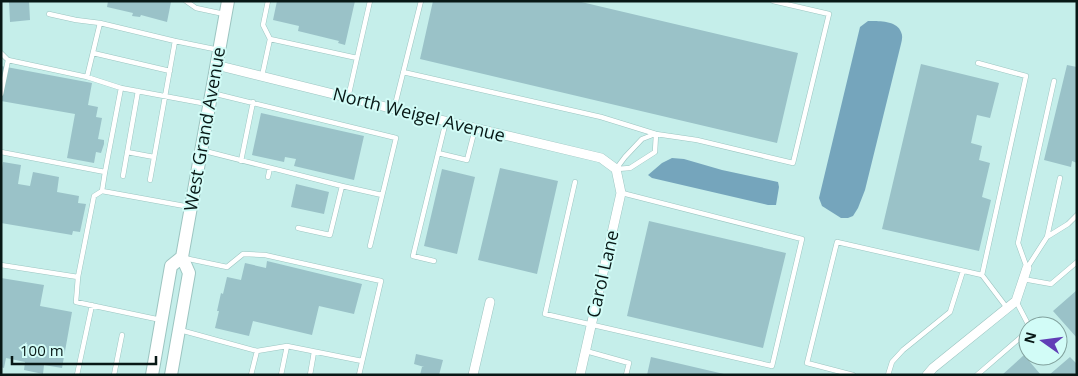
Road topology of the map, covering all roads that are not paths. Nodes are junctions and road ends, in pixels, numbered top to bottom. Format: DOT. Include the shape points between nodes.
graph roads {
  1 [pos="186,1"];
  2 [pos="228,1"];
  3 [pos="268,1"];
  4 [pos="370,1"];
  5 [pos="420,1"];
  6 [pos="773,1"];
  7 [pos="49,14"];
  8 [pos="226,14"];
  9 [pos="100,23"];
  10 [pos="270,39"];
  11 [pos="176,41"];
  12 [pos="219,50"];
  13 [pos="1,53"];
  14 [pos="93,53"];
  15 [pos="357,58"];
  16 [pos="8,60"];
  17 [pos="978,63"];
  18 [pos="216,65"];
  19 [pos="170,71"];
  20 [pos="403,72"];
  21 [pos="262,76"];
  22 [pos="86,77"];
  23 [pos="1054,81"];
  24 [pos="121,88"];
  25 [pos="138,91"];
  26 [pos="1,94"];
  27 [pos="165,96"];
  28 [pos="348,98"];
  29 [pos="210,99"];
  30 [pos="253,102"];
  31 [pos="394,109"];
  32 [pos="446,122"];
  33 [pos="475,129"];
  34 [pos="656,134"];
  35 [pos="200,150"];
  36 [pos="1,152"];
  37 [pos="127,152"];
  38 [pos="438,153"];
  39 [pos="154,157"];
  40 [pos="242,160"];
  41 [pos="270,168"];
  42 [pos="616,171"];
  43 [pos="105,172"];
  44 [pos="123,176"];
  45 [pos="268,177"];
  46 [pos="1060,178"];
  47 [pos="150,180"];
  48 [pos="575,182"];
  49 [pos="342,186"];
  50 [pos="102,191"];
  51 [pos="621,193"];
  52 [pos="382,195"];
  53 [pos="190,208"];
  54 [pos="1077,215"];
  55 [pos="298,228"];
  56 [pos="1047,237"];
  57 [pos="370,246"];
  58 [pos="182,257"];
  59 [pos="434,261"];
  60 [pos="1077,262"];
  61 [pos="1,265"];
  62 [pos="1027,268"];
  63 [pos="963,271"];
  64 [pos="982,275"];
  65 [pos="78,277"];
  66 [pos="1023,279"];
  67 [pos="1016,301"];
  68 [pos="490,302"];
  69 [pos="92,305"];
  70 [pos="1007,308"];
  71 [pos="1024,316"];
  72 [pos="162,320"];
  73 [pos="591,325"];
  74 [pos="179,330"];
  75 [pos="122,336"];
  76 [pos="1018,340"];
  77 [pos="287,346"];
  78 [pos="586,350"];
  79 [pos="257,351"];
  80 [pos="314,352"];
  81 [pos="362,361"];
  82 [pos="77,375"];
  83 [pos="114,375"];
  84 [pos="152,375"];
  85 [pos="171,375"];
  86 [pos="252,375"];
  87 [pos="281,375"];
  88 [pos="310,375"];
  89 [pos="359,375"];
  90 [pos="473,375"];
  91 [pos="580,375"];
  92 [pos="626,375"];
  93 [pos="852,375"];
  94 [pos="888,375"];
  95 [pos="928,375"];
  96 [pos="977,375"];
  1 -- 8 [label="lane" via="196,8"];
  2 -- 8 [label="main road, West Grand Avenue"];
  3 -- 10 [label="lane" via="263,25"];
  4 -- 15 [label="lane"];
  5 -- 20 [label="lane"];
  6 -- 34 [label="lane" via="829,14 793,163 697,140"];
  7 -- 9 [label="lane"];
  8 -- 12 [label="main road, West Grand Avenue"];
  9 -- 11 [label="lane"];
  9 -- 14 [label="lane"];
  10 -- 15 [label="lane"];
  10 -- 21 [label="lane"];
  11 -- 12 [label="lane"];
  11 -- 19 [label="lane"];
  12 -- 18 [label="main road, West Grand Avenue"];
  13 -- 16 [label="lane"];
  14 -- 19 [label="lane"];
  14 -- 22 [label="lane"];
  15 -- 28 [label="lane"];
  16 -- 22 [label="lane"];
  16 -- 26 [label="lane"];
  17 -- 64 [label="lane" via="1026,76"];
  18 -- 21 [label="street, North Weigel Avenue"];
  18 -- 29 [label="main road, West Grand Avenue"];
  19 -- 27 [label="lane"];
  20 -- 31 [label="lane"];
  20 -- 34 [label="lane" via="601,117"];
  21 -- 28 [label="street, North Weigel Avenue"];
  22 -- 24 [label="lane"];
  23 -- 62 [label="lane" via="1018,243"];
  24 -- 25 [label="lane"];
  24 -- 43 [label="lane"];
  25 -- 27 [label="lane"];
  25 -- 37 [label="lane"];
  27 -- 29 [label="lane"];
  27 -- 39 [label="lane"];
  28 -- 31 [label="street, North Weigel Avenue"];
  29 -- 30 [label="lane"];
  29 -- 35 [label="main road, West Grand Avenue"];
  30 -- 40 [label="lane"];
  30 -- 52 [label="lane" via="396,138"];
  31 -- 32 [label="street, North Weigel Avenue"];
  32 -- 33 [label="street, North Weigel Avenue"];
  32 -- 38 [label="lane"];
  33 -- 38 [label="lane" via="468,160"];
  33 -- 42 [label="street, North Weigel Avenue" via="601,158"];
  34 -- 42 [label="lane" via="642,139"];
  34 -- 42 [label="lane" via="655,152 630,168"];
  35 -- 40 [label="lane"];
  35 -- 53 [label="main road, West Grand Avenue"];
  36 -- 43 [label="lane"];
  37 -- 39 [label="lane"];
  37 -- 44 [label="lane"];
  38 -- 59 [label="lane" via="413,256"];
  39 -- 47 [label="lane"];
  40 -- 41 [label="lane"];
  41 -- 45 [label="lane"];
  41 -- 49 [label="lane"];
  42 -- 51 [label="street, Carol Lane"];
  43 -- 50 [label="lane"];
  46 -- 56 [label="lane"];
  48 -- 73 [label="lane" via="545,314"];
  49 -- 52 [label="lane"];
  49 -- 55 [label="lane" via="330,235"];
  50 -- 53 [label="lane"];
  50 -- 65 [label="lane" via="94,196"];
  51 -- 73 [label="street, Carol Lane"];
  51 -- 73 [label="lane" via="802,239 772,366"];
  52 -- 57 [label="lane"];
  53 -- 58 [label="main road, West Grand Avenue"];
  54 -- 56 [label="lane"];
  56 -- 62 [label="lane"];
  58 -- 72 [label="main road, West Grand Avenue" via="171,266"];
  58 -- 74 [label="main road, West Grand Avenue" via="189,273"];
  58 -- 81 [label="lane" via="227,267 243,254 265,256 381,281"];
  60 -- 66 [label="lane" via="1051,284"];
  61 -- 65 [label="lane"];
  62 -- 66 [label="street"];
  63 -- 64 [label="lane"];
  63 -- 93 [label="lane" via="837,242 807,363"];
  63 -- 94 [label="lane" via="950,312 903,350 892,362"];
  64 -- 70 [label="lane"];
  65 -- 69 [label="lane" via="76,302"];
  66 -- 67 [label="street"];
  67 -- 70 [label="street"];
  67 -- 71 [label="lane"];
  68 -- 90 [label="street"];
  69 -- 72 [label="lane"];
  69 -- 82 [label="lane"];
  70 -- 95 [label="street"];
  72 -- 84 [label="main road, West Grand Avenue"];
  73 -- 78 [label="street, Carol Lane"];
  74 -- 79 [label="lane"];
  74 -- 85 [label="main road, West Grand Avenue"];
  75 -- 83 [label="lane"];
  76 -- 96 [label="lane"];
  77 -- 79 [label="lane"];
  77 -- 80 [label="lane"];
  77 -- 87 [label="lane"];
  78 -- 91 [label="street, Carol Lane"];
  78 -- 92 [label="lane" via="629,363"];
  79 -- 86 [label="lane"];
  80 -- 81 [label="lane"];
  80 -- 88 [label="lane"];
  81 -- 89 [label="lane"];
}
